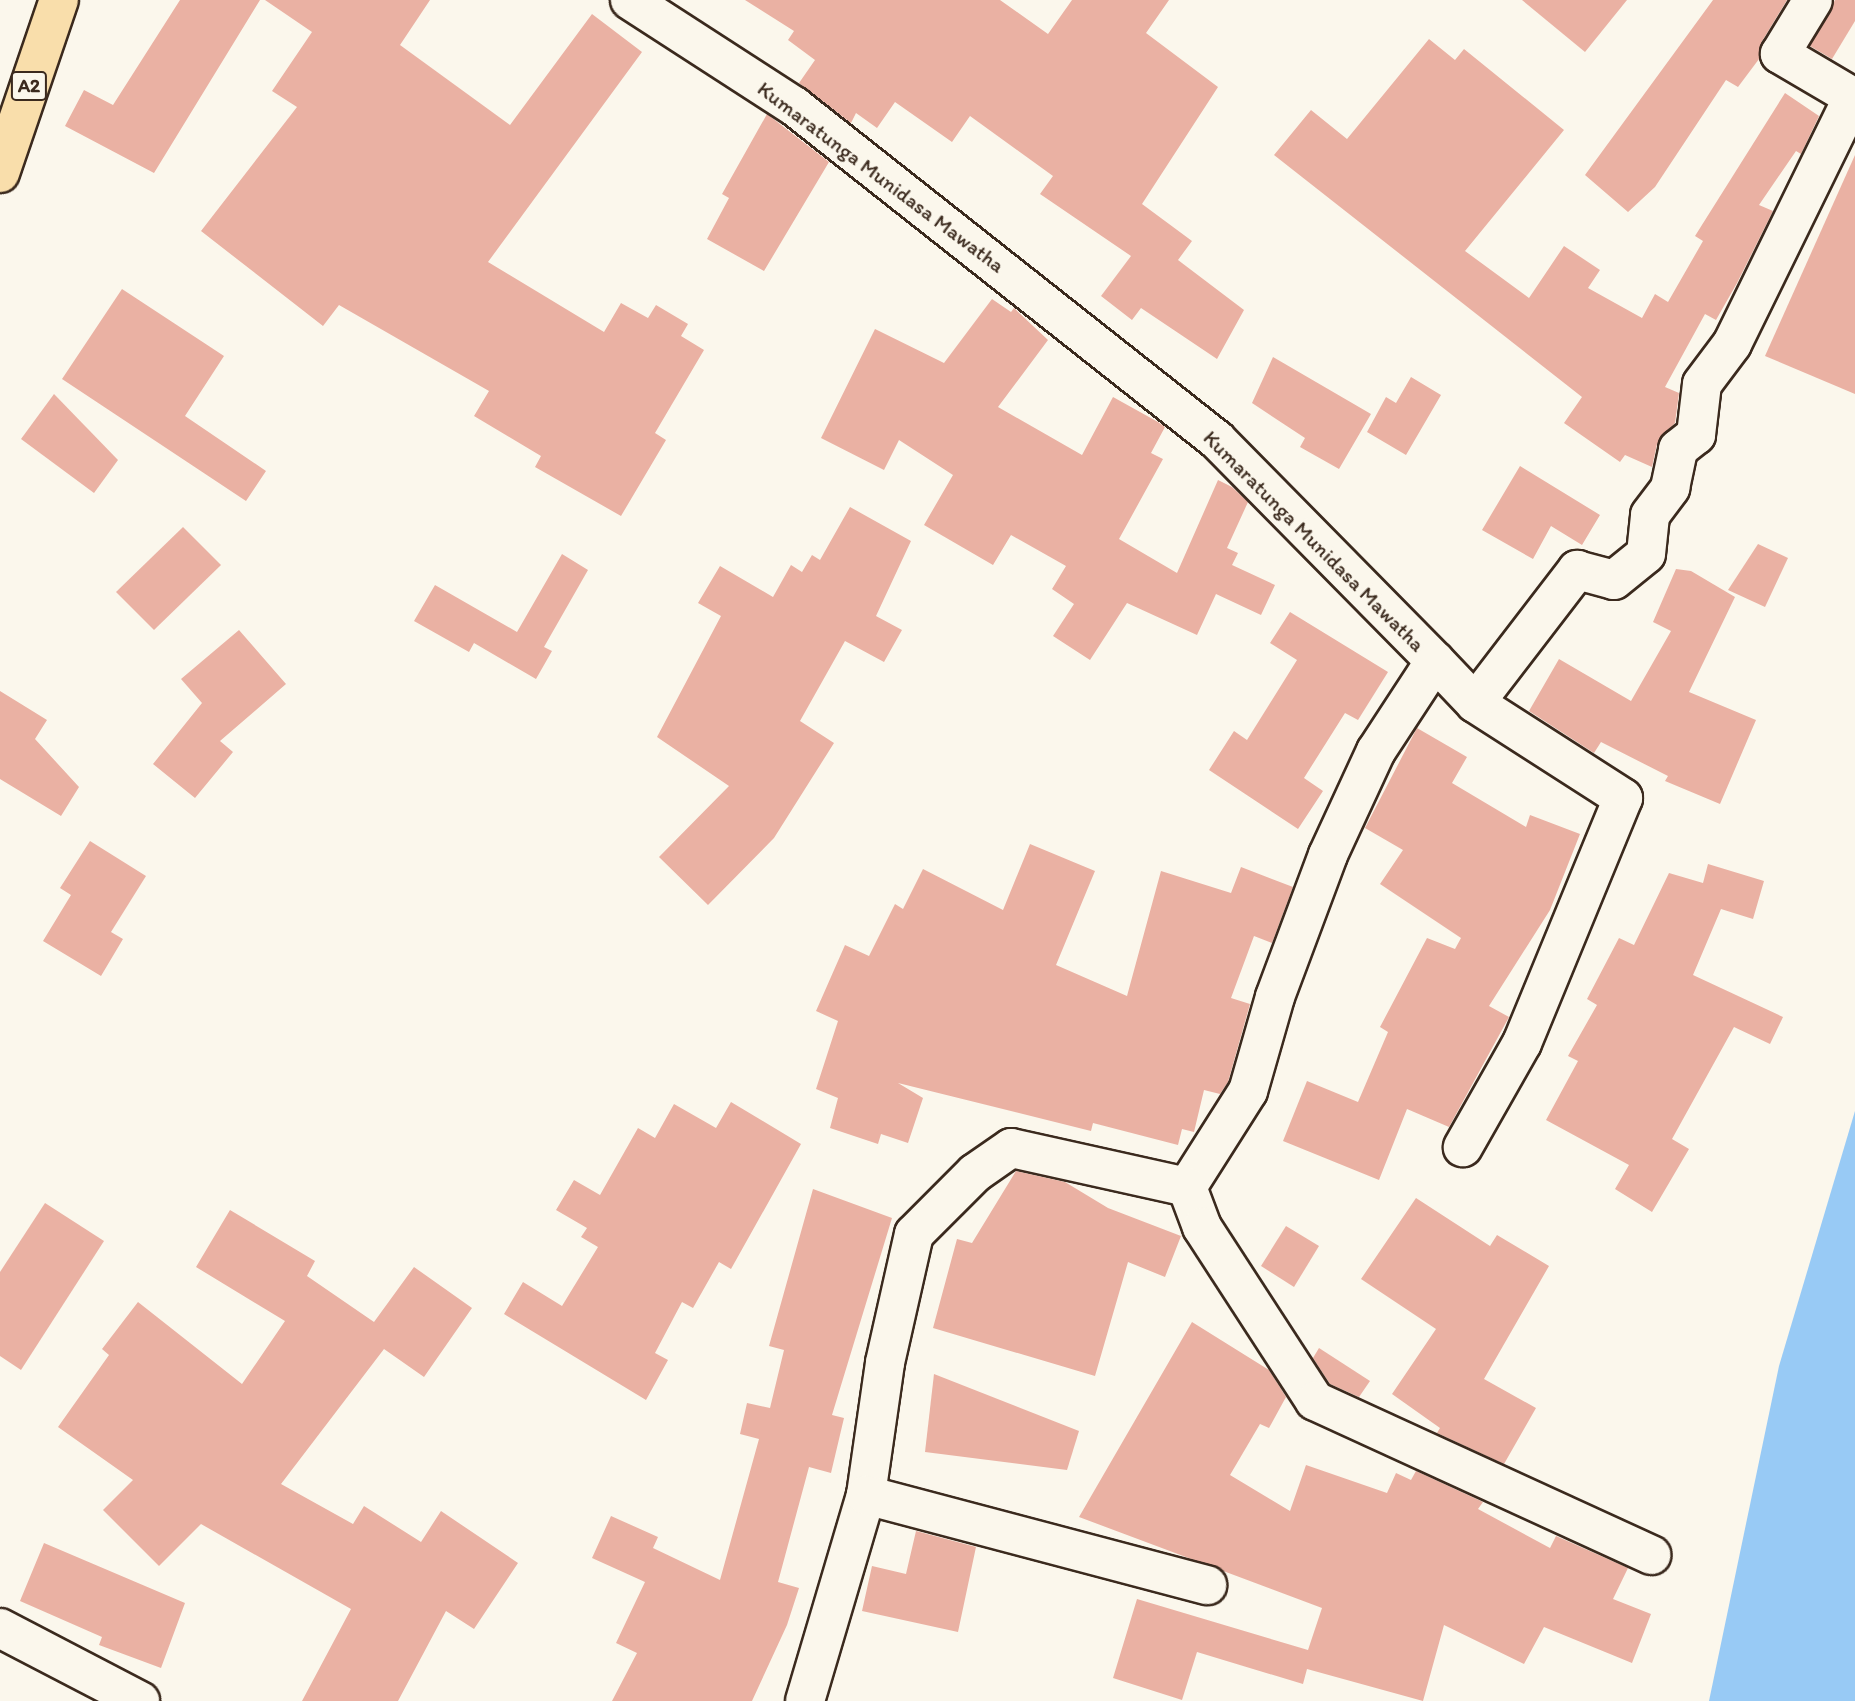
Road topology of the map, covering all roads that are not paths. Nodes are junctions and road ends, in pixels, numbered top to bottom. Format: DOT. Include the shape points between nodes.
graph roads {
  1 [pos="630,0"];
  2 [pos="1813,0"];
  3 [pos="51,2"];
  4 [pos="0,173"];
  5 [pos="1435,661"];
  6 [pos="1475,703"];
  7 [pos="1463,1147"];
  8 [pos="1187,1187"];
  9 [pos="866,1495"];
  10 [pos="1651,1555"];
  11 [pos="1207,1585"];
  12 [pos="0,1628"];
  13 [pos="141,1701"];
  14 [pos="805,1701"];
  1 -- 5 [label="street, Kumaratunga Munidasa Mawatha" via="794,106 1217,440"];
  2 -- 6 [label="street" via="1780,54 1853,97 1732,344 1702,384 1696,435 1678,449 1670,488 1650,515 1646,554 1614,580 1577,570"];
  3 -- 4 [label="highway, A2"];
  5 -- 6 [label="street"];
  5 -- 8 [label="street, Kumaratunga Munidasa Mawatha" via="1376,751 1323,868 1248,1091"];
  6 -- 7 [label="street" via="1623,798 1521,1043"];
  8 -- 9 [label="street" via="1011,1148 975,1173 914,1234 885,1363"];
  8 -- 10 [label="street" via="1202,1227 1315,1402"];
  9 -- 11 [label="street"];
  9 -- 14 [label="street"];
  12 -- 13 [label="street"];
}
